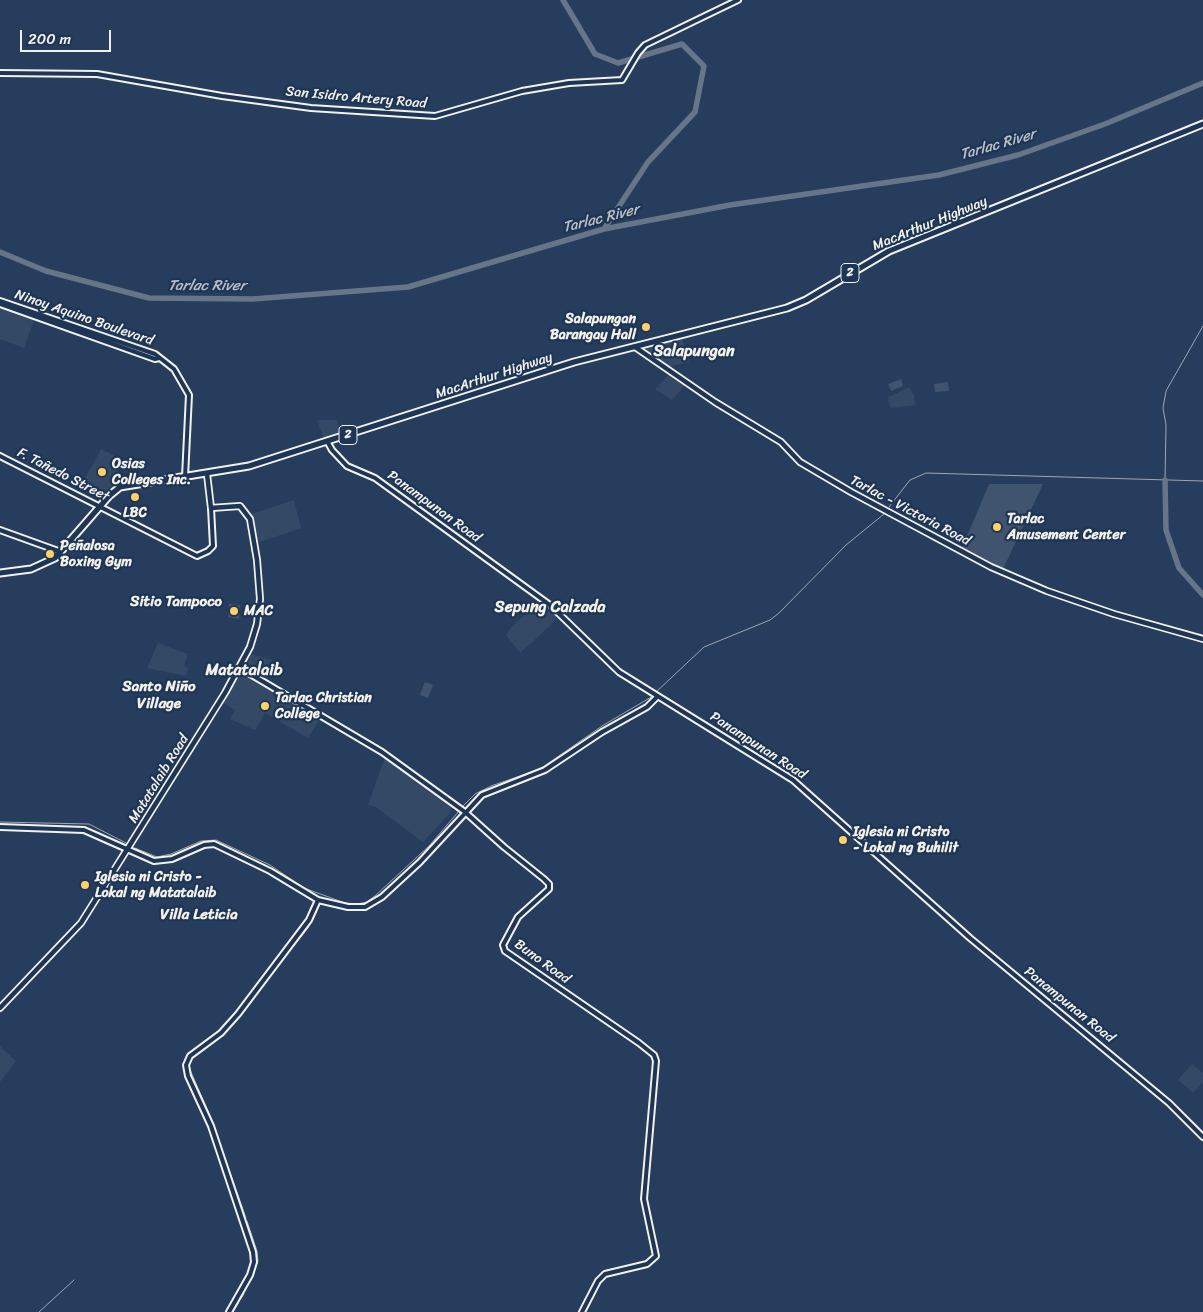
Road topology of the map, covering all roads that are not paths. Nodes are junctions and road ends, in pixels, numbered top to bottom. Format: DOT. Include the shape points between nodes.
graph roads {
  1 [pos="738,0"];
  2 [pos="0,72"];
  3 [pos="1203,124"];
  4 [pos="0,302"];
  5 [pos="635,347"];
  6 [pos="327,441"];
  7 [pos="0,456"];
  8 [pos="207,474"];
  9 [pos="185,477"];
  10 [pos="100,507"];
  11 [pos="210,508"];
  12 [pos="0,530"];
  13 [pos="61,552"];
  14 [pos="0,573"];
  15 [pos="1203,639"];
  16 [pos="240,668"];
  17 [pos="655,695"];
  18 [pos="465,812"];
  19 [pos="0,826"];
  20 [pos="129,848"];
  21 [pos="318,900"];
  22 [pos="0,1008"];
  23 [pos="1203,1137"];
  24 [pos="229,1312"];
  25 [pos="582,1312"];
  1 -- 2 [label="street, San Isidro Artery Road" via="645,45 622,80 568,83 522,91 435,116 311,108 98,74"];
  3 -- 5 [label="highway, MacArthur Highway / 2" via="889,251 787,308"];
  4 -- 9 [label="street, Ninoy Aquino Boulevard" via="155,354 179,374 189,395"];
  5 -- 6 [label="highway, MacArthur Highway / 2" via="574,362"];
  5 -- 15 [label="main road, Tarlac - Victoria Road" via="781,442 800,462 991,567 1114,614"];
  6 -- 8 [label="highway, MacArthur Highway / 2" via="249,466"];
  6 -- 17 [label="street, Panampunan Road" via="347,466 375,478 550,605 609,665"];
  7 -- 10 [label="street, F. Tañedo Street"];
  8 -- 9 [label="highway, MacArthur Highway / 2"];
  8 -- 11 [label="main road"];
  9 -- 10 [label="highway, MacArthur Highway / 2" via="120,488"];
  10 -- 11 [label="street, F. Tañedo Street" via="197,556 213,546"];
  10 -- 13 [label="highway, MacArthur Highway / 2"];
  11 -- 16 [label="main road, Matatalaib Road" via="240,506 247,513 252,527 259,573 260,610 250,647"];
  12 -- 13 [label="street"];
  13 -- 14 [label="highway, MacArthur Highway / 2" via="41,566"];
  16 -- 18 [label="street, Buno Road" via="382,752"];
  16 -- 20 [label="main road, Matatalaib Road"];
  17 -- 18 [label="street" via="647,707 544,770 482,795"];
  17 -- 23 [label="street, Panampunan Road" via="799,785 970,938 1169,1102"];
  18 -- 21 [label="street" via="420,862 371,905 348,907"];
  18 -- 25 [label="street, Buno Road" via="549,886 547,892 518,916 503,945 505,951 654,1055 656,1064 644,1198 656,1256 647,1264 605,1274"];
  19 -- 20 [label="street" via="84,830"];
  20 -- 21 [label="street" via="149,860 162,861 214,844 270,871"];
  20 -- 22 [label="main road, Matatalaib Road" via="81,923"];
  21 -- 24 [label="street" via="309,920 238,1014 221,1033 190,1056 186,1065 211,1126 253,1252 250,1275"];
}
